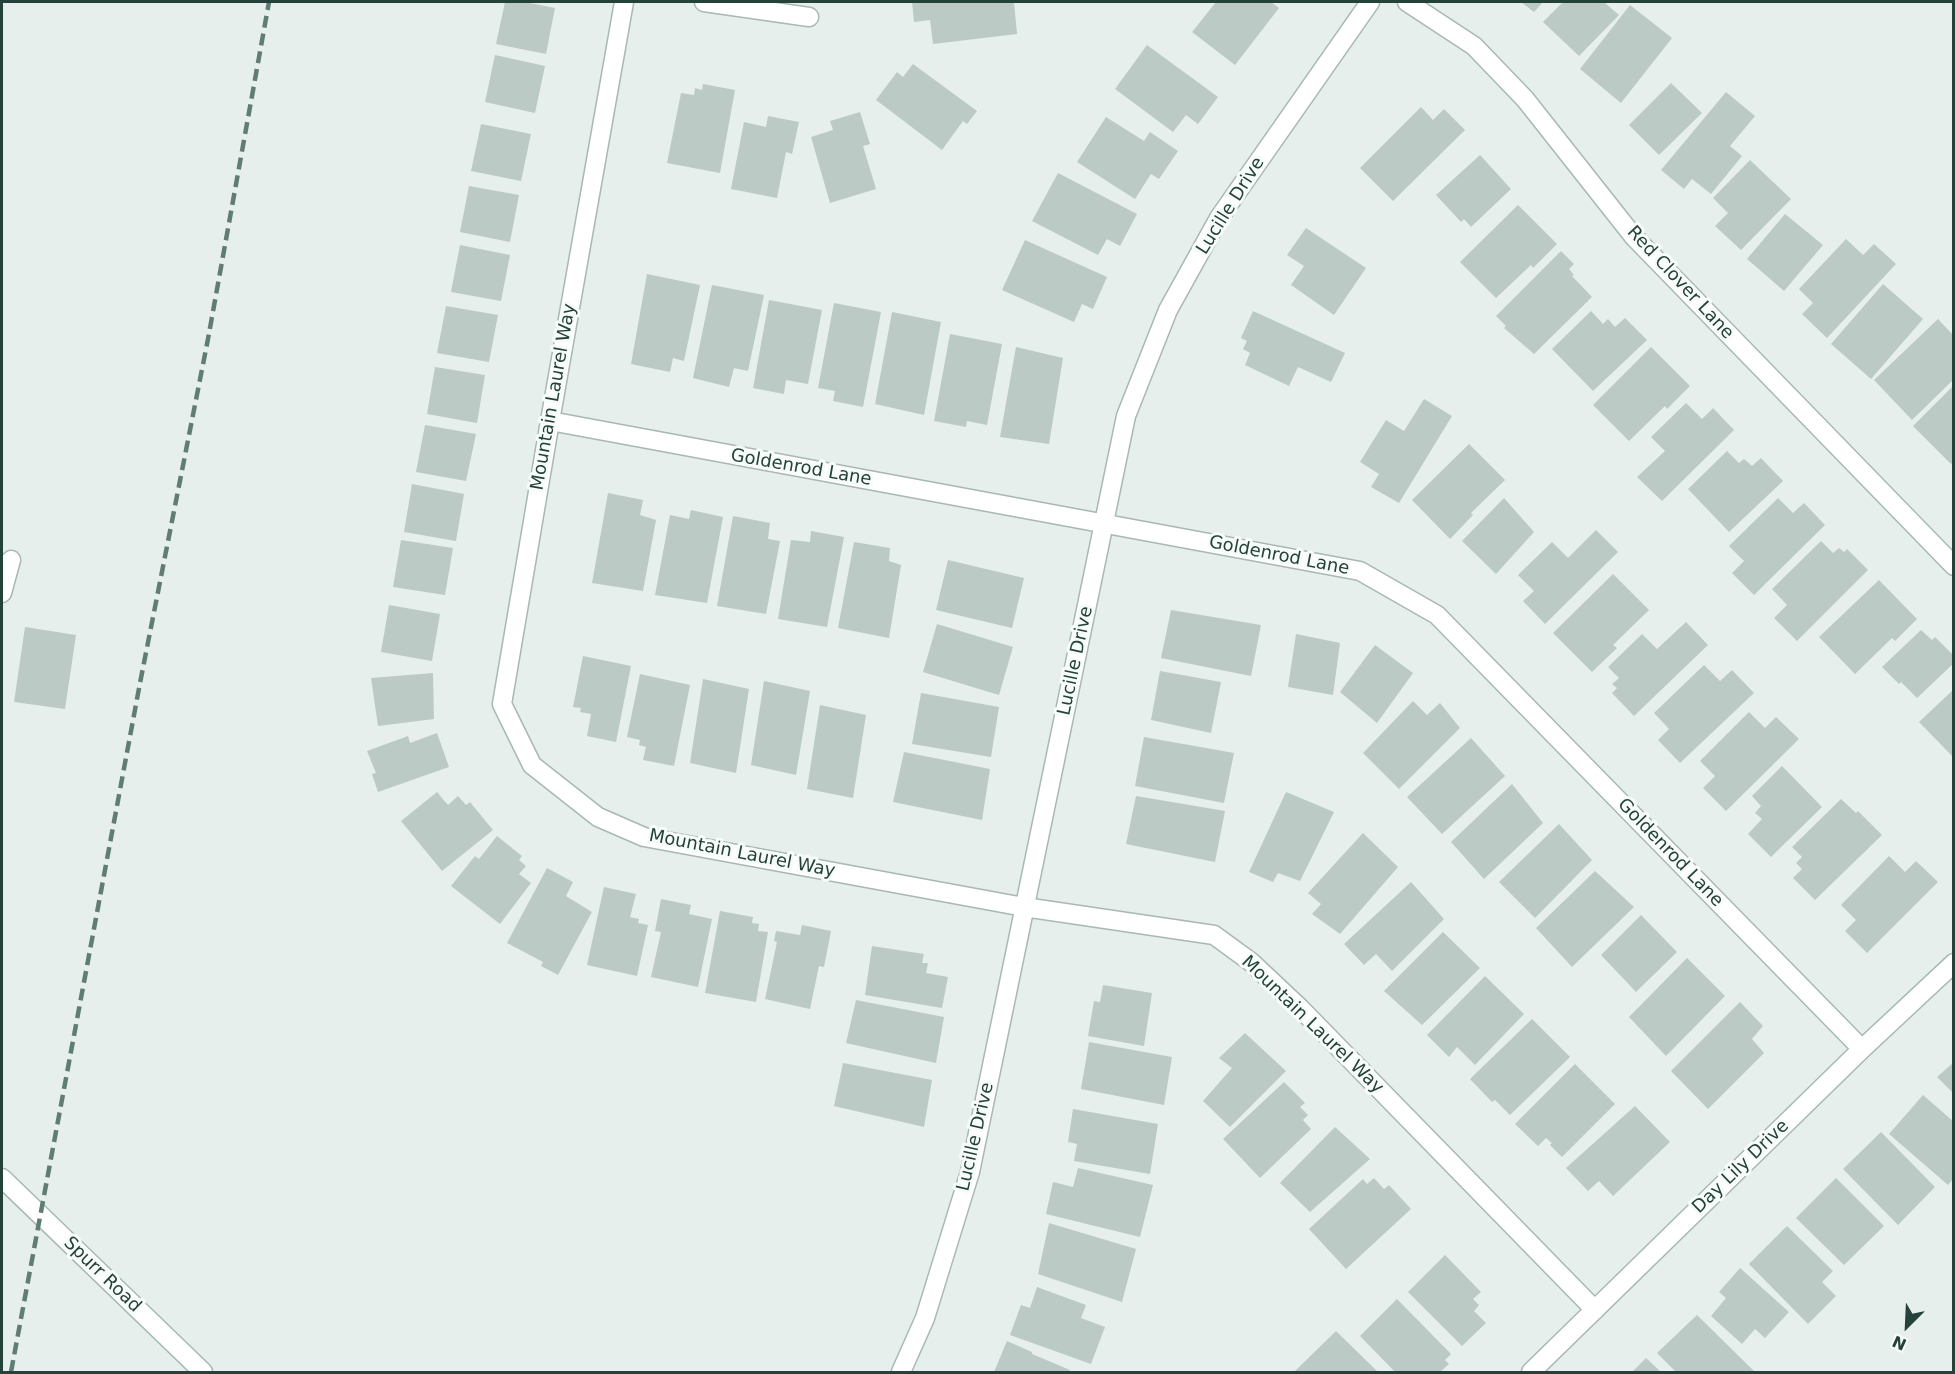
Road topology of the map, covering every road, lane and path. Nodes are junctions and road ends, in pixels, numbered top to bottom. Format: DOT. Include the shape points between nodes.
graph roads {
  1 [pos="624,2"];
  2 [pos="704,2"];
  3 [pos="1371,2"];
  4 [pos="1407,2"];
  5 [pos="809,17"];
  6 [pos="550,421"];
  7 [pos="1104,524"];
  8 [pos="10,560"];
  9 [pos="1953,567"];
  10 [pos="2,593"];
  11 [pos="1024,907"];
  12 [pos="1953,963"];
  13 [pos="1862,1049"];
  14 [pos="2,1178"];
  15 [pos="1595,1310"];
  16 [pos="203,1372"];
  17 [pos="901,1372"];
  18 [pos="1530,1372"];
  1 -- 6 [label="street, Mountain Laurel Way"];
  2 -- 5 [label="street"];
  3 -- 7 [label="street, Lucille Drive" via="1219,218 1168,310 1126,416"];
  4 -- 9 [label="street, Red Clover Lane" via="1474,46 1525,99 1634,237"];
  6 -- 7 [label="street, Goldenrod Lane"];
  6 -- 11 [label="street, Mountain Laurel Way" via="502,704 532,765 598,816 644,837"];
  7 -- 11 [label="street, Lucille Drive"];
  7 -- 13 [label="street, Goldenrod Lane" via="1360,572 1437,615"];
  8 -- 10 [label="street"];
  11 -- 15 [label="street, Mountain Laurel Way" via="1214,935 1251,962 1301,1009"];
  11 -- 17 [label="street, Lucille Drive" via="970,1172 925,1318"];
  12 -- 13 [label="street, Day Lily Drive"];
  13 -- 15 [label="street, Day Lily Drive"];
  14 -- 16 [label="street, Spurr Road"];
  15 -- 18 [label="street, Day Lily Drive"];
}
